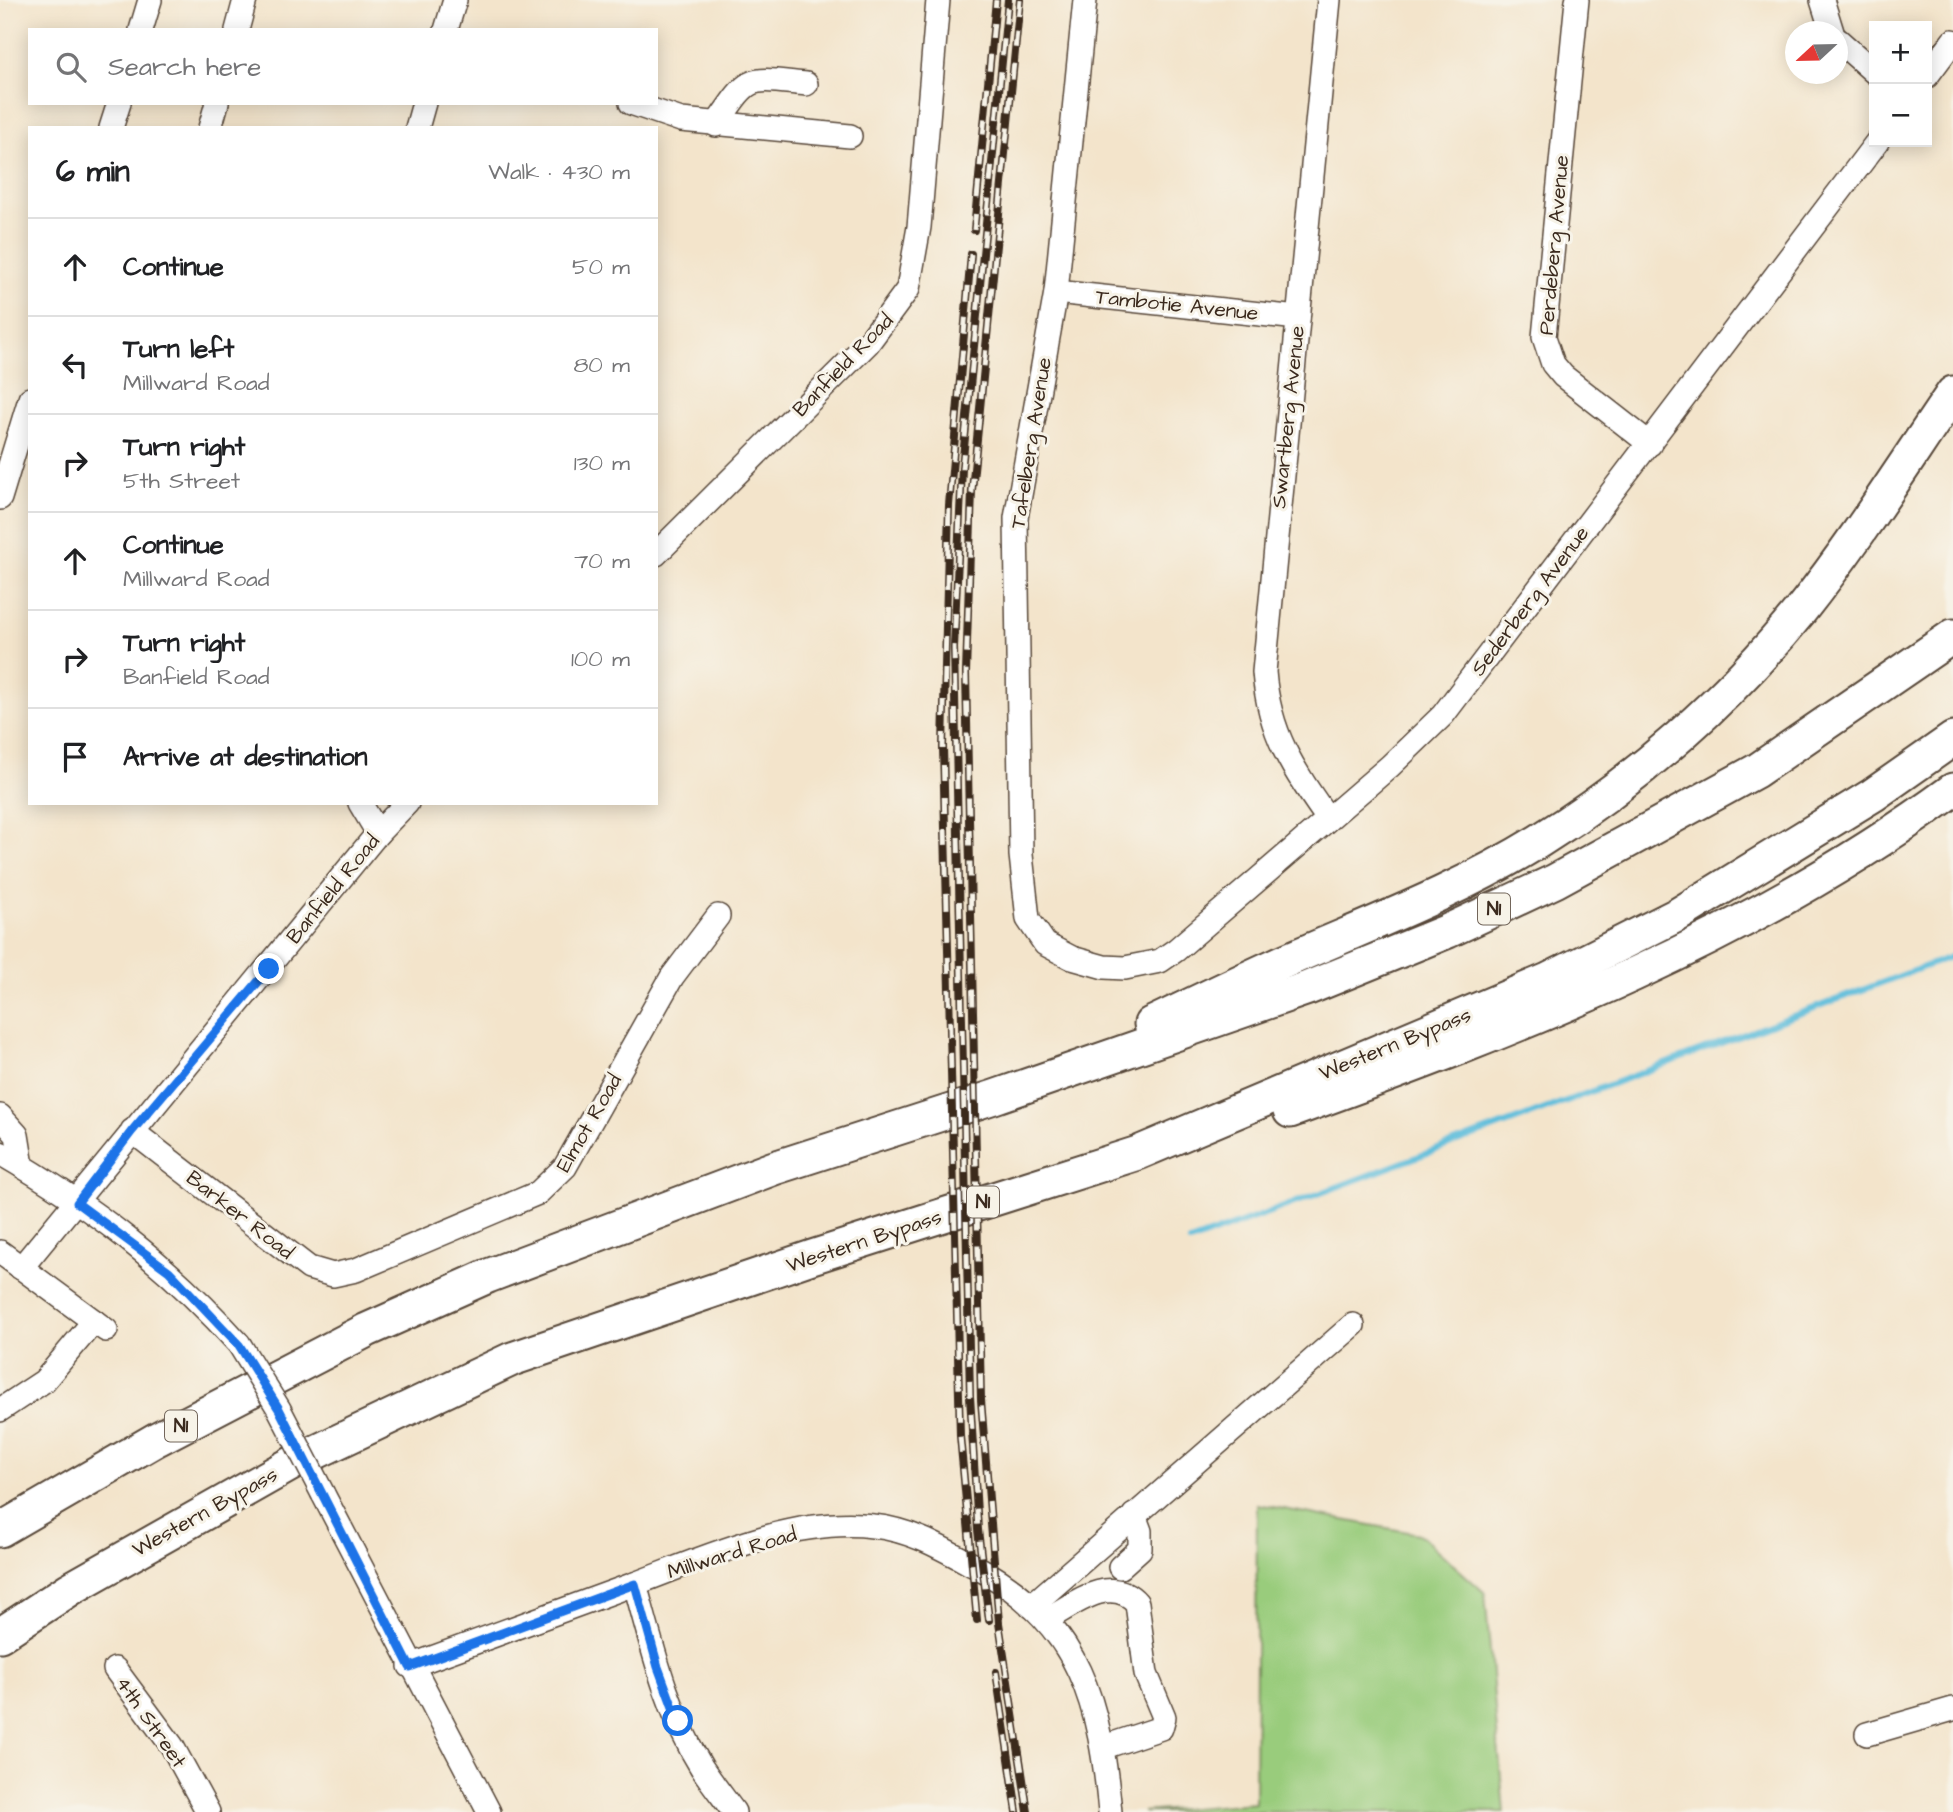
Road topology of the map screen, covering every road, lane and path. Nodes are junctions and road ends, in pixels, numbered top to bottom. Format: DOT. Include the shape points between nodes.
graph roads {
  1 [pos="150,0"];
  2 [pos="244,0"];
  3 [pos="455,0"];
  4 [pos="939,0"];
  5 [pos="1084,0"];
  6 [pos="1329,0"];
  7 [pos="1577,0"];
  8 [pos="1822,0"];
  9 [pos="1829,21"];
  10 [pos="142,28"];
  11 [pos="237,28"];
  12 [pos="447,28"];
  13 [pos="1953,41"];
  14 [pos="1848,49"];
  15 [pos="1869,68"];
  16 [pos="1932,69"];
  17 [pos="806,84"];
  18 [pos="118,105"];
  19 [pos="216,105"];
  20 [pos="423,105"];
  21 [pos="636,105"];
  22 [pos="716,125"];
  23 [pos="112,126"];
  24 [pos="211,126"];
  25 [pos="418,126"];
  26 [pos="850,136"];
  27 [pos="1873,147"];
  28 [pos="1056,292"];
  29 [pos="1298,318"];
  30 [pos="1953,393"];
  31 [pos="28,406"];
  32 [pos="1650,444"];
  33 [pos="0,498"];
  34 [pos="658,552"];
  35 [pos="1953,636"];
  36 [pos="1953,739"];
  37 [pos="1953,790"];
  38 [pos="361,805"];
  39 [pos="405,805"];
  40 [pos="1328,819"];
  41 [pos="377,833"];
  42 [pos="718,916"];
  43 [pos="1104,967"];
  44 [pos="994,1097"];
  45 [pos="0,1116"];
  46 [pos="132,1131"];
  47 [pos="0,1153"];
  48 [pos="1138,1153"];
  49 [pos="23,1166"];
  50 [pos="77,1203"];
  51 [pos="0,1252"];
  52 [pos="21,1268"];
  53 [pos="356,1270"];
  54 [pos="1353,1325"];
  55 [pos="0,1410"];
  56 [pos="1134,1516"];
  57 [pos="0,1530"];
  58 [pos="1120,1567"];
  59 [pos="635,1584"];
  60 [pos="1038,1613"];
  61 [pos="0,1634"];
  62 [pos="410,1667"];
  63 [pos="115,1669"];
  64 [pos="1953,1709"];
  65 [pos="1867,1734"];
  66 [pos="1104,1747"];
  67 [pos="208,1812"];
  68 [pos="489,1812"];
  69 [pos="734,1812"];
  70 [pos="1110,1812"];
  1 -- 10 [label="street"];
  2 -- 11 [label="street"];
  3 -- 12 [label="street"];
  4 -- 34 [label="street, Banfield Road" via="919,227 902,301 868,342"];
  5 -- 28 [label="street, Tafelberg Avenue"];
  6 -- 29 [label="street, Swartberg Avenue"];
  7 -- 32 [label="street, Perdeberg Avenue" via="1544,337 1553,364 1563,376"];
  8 -- 9 [label="street"];
  13 -- 16 [label="street"];
  14 -- 15 [label="street"];
  17 -- 22 [label="street" via="759,79 746,84"];
  18 -- 23 [label="street"];
  19 -- 24 [label="street"];
  20 -- 25 [label="street"];
  21 -- 22 [label="street" via="657,114"];
  22 -- 26 [label="street"];
  27 -- 32 [label="street, Sederberg Avenue"];
  28 -- 29 [label="street, Tambotie Avenue"];
  28 -- 43 [label="street, Tafelberg Avenue" via="1016,518 1021,855 1032,928 1045,943 1072,958"];
  29 -- 40 [label="street, Swartberg Avenue" via="1264,672 1268,709 1280,744"];
  30 -- 44 [label="highway" via="1800,611 1734,684 1632,776 1539,841 1420,906 1278,965"];
  31 -- 33 [label="street"];
  32 -- 40 [label="street, Sederberg Avenue" via="1443,715"];
  35 -- 44 [label="highway, N1" via="1756,771 1555,881 1308,988"];
  36 -- 48 [label="highway, Western Bypass / N1" via="1873,795 1678,914 1560,974"];
  37 -- 48 [label="highway" via="1800,890 1609,988 1468,1046 1251,1125"];
  38 -- 41 [label="street"];
  39 -- 41 [label="street, Banfield Road"];
  40 -- 43 [label="street, Sederberg Avenue" via="1160,961 1141,967"];
  41 -- 46 [label="street, Banfield Road"];
  42 -- 53 [label="street, Elmot Road" via="672,977 554,1181 473,1223"];
  44 -- 57 [label="highway, N1" via="721,1186 488,1276 367,1330 157,1438"];
  45 -- 49 [label="street" via="17,1135"];
  46 -- 50 [label="street, Banfield Road"];
  46 -- 53 [label="street, Barker Road" via="309,1268 333,1275"];
  47 -- 49 [label="street"];
  48 -- 61 [label="highway, Western Bypass / N1" via="512,1359 293,1463 70,1589"];
  49 -- 50 [label="street"];
  50 -- 52 [label="street, Banfield Road"];
  50 -- 62 [label="street, bridge" via="169,1271 239,1345 279,1409"];
  51 -- 52 [label="street"];
  52 -- 55 [label="street" via="100,1326 44,1381"];
  54 -- 56 [label="street"];
  56 -- 58 [label="street" via="1140,1549"];
  56 -- 60 [label="street"];
  59 -- 60 [label="street, Millward Road" via="759,1540 841,1525 873,1526 917,1535 1009,1585"];
  59 -- 62 [label="street, Millward Road"];
  59 -- 69 [label="street" via="678,1721 701,1767"];
  60 -- 66 [label="street, Millward Road" via="1077,1665 1089,1690"];
  60 -- 66 [label="street" via="1102,1591 1118,1590 1137,1602 1146,1674 1164,1717 1161,1728 1153,1733"];
  62 -- 68 [label="street"];
  63 -- 67 [label="street, 4th Street" via="172,1746"];
  64 -- 65 [label="street"];
  66 -- 70 [label="street, Millward Road"];
}
